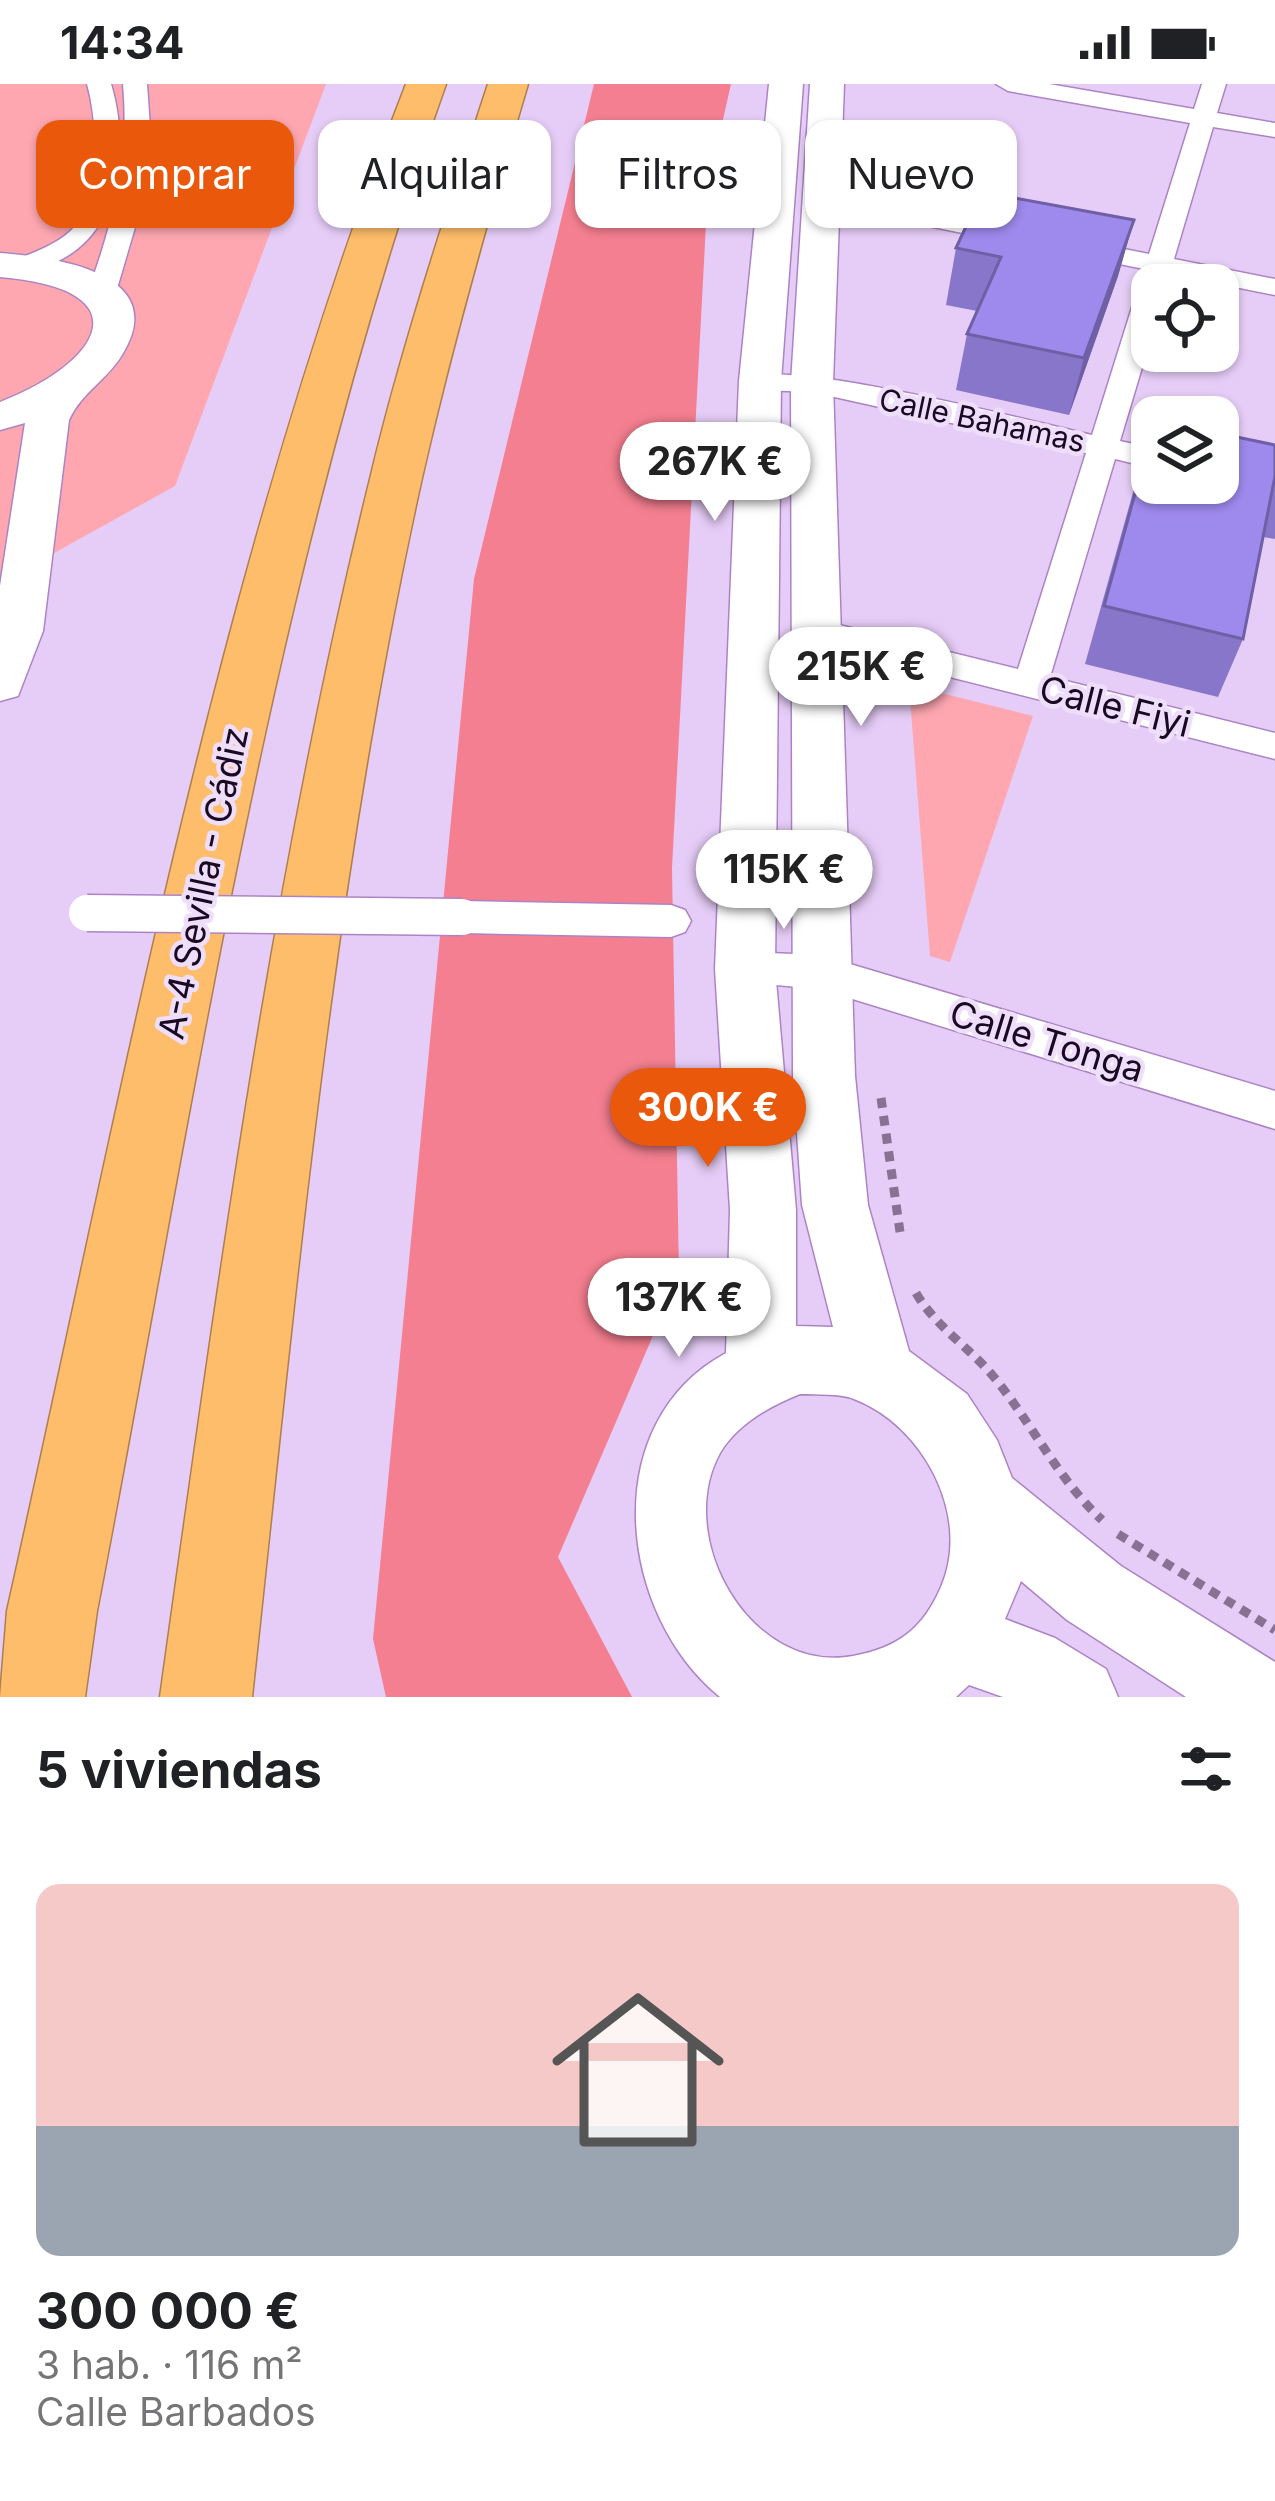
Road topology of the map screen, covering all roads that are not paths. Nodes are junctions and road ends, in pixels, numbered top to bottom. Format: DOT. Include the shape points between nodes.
graph roads {
  1 [pos="99,84"];
  2 [pos="135,84"];
  3 [pos="426,84"];
  4 [pos="508,84"];
  5 [pos="786,84"];
  6 [pos="826,84"];
  7 [pos="1008,84"];
  8 [pos="1214,84"];
  9 [pos="1204,118"];
  10 [pos="823,120"];
  11 [pos="1275,130"];
  12 [pos="813,228"];
  13 [pos="945,228"];
  14 [pos="1160,264"];
  15 [pos="14,265"];
  16 [pos="1131,273"];
  17 [pos="1239,285"];
  18 [pos="1275,287"];
  19 [pos="102,292"];
  20 [pos="1131,357"];
  21 [pos="786,382"];
  22 [pos="59,395"];
  23 [pos="0,416"];
  24 [pos="1103,447"];
  25 [pos="1131,453"];
  26 [pos="815,631"];
  27 [pos="0,683"];
  28 [pos="1030,685"];
  29 [pos="1275,746"];
  30 [pos="87,913"];
  31 [pos="671,921"];
  32 [pos="746,969"];
  33 [pos="820,972"];
  34 [pos="1275,1110"];
  35 [pos="761,1371"];
  36 [pos="880,1375"];
  37 [pos="988,1504"];
  38 [pos="956,1641"];
  39 [pos="39,1697"];
  40 [pos="206,1697"];
  41 [pos="843,1697"];
  42 [pos="1078,1697"];
  43 [pos="1258,1697"];
  1 -- 15 [label="street" via="107,148 90,223 67,247"];
  2 -- 19 [label="street" via="143,148"];
  3 -- 39 [label="highway, A-4 Sevilla - Cádiz" via="397,156 248,664"];
  4 -- 40 [label="highway" via="466,206 384,515 327,812"];
  5 -- 21 [label="street"];
  6 -- 10 [label="street"];
  7 -- 9 [label="street"];
  8 -- 9 [label="street"];
  9 -- 11 [label="street"];
  9 -- 14 [label="street"];
  12 -- 21 [label="street"];
  13 -- 16 [label="street"];
  15 -- 19 [label="street" via="70,274"];
  17 -- 18 [label="street"];
  19 -- 22 [label="street" via="116,315 114,342 94,370"];
  20 -- 24 [label="street"];
  21 -- 24 [label="street, Calle Bahamas"];
  21 -- 26 [label="street"];
  21 -- 32 [label="street"];
  22 -- 23 [label="street"];
  22 -- 27 [label="street" via="47,420 18,631"];
  24 -- 25 [label="street, Calle Bahamas"];
  24 -- 28 [label="street"];
  26 -- 28 [label="street, Calle Fiyi"];
  26 -- 33 [label="street"];
  28 -- 29 [label="street, Calle Fiyi"];
  30 -- 31 [label="street, bridge"];
  32 -- 33 [label="street, Calle Tonga"];
  32 -- 35 [label="street" via="763,1210"];
  33 -- 34 [label="street, Calle Tonga"];
  33 -- 36 [label="street" via="835,1205"];
  35 -- 36 [label="street" via="812,1361"];
  35 -- 41 [label="street" via="718,1399 686,1441 669,1494 670,1551 692,1608 732,1656 784,1688"];
  36 -- 37 [label="street" via="940,1415 970,1457"];
  37 -- 38 [label="street" via="991,1556 979,1606"];
  37 -- 43 [label="street" via="1094,1593"];
  38 -- 41 [label="street" via="900,1687"];
  38 -- 42 [label="street" via="1028,1666"];
}
